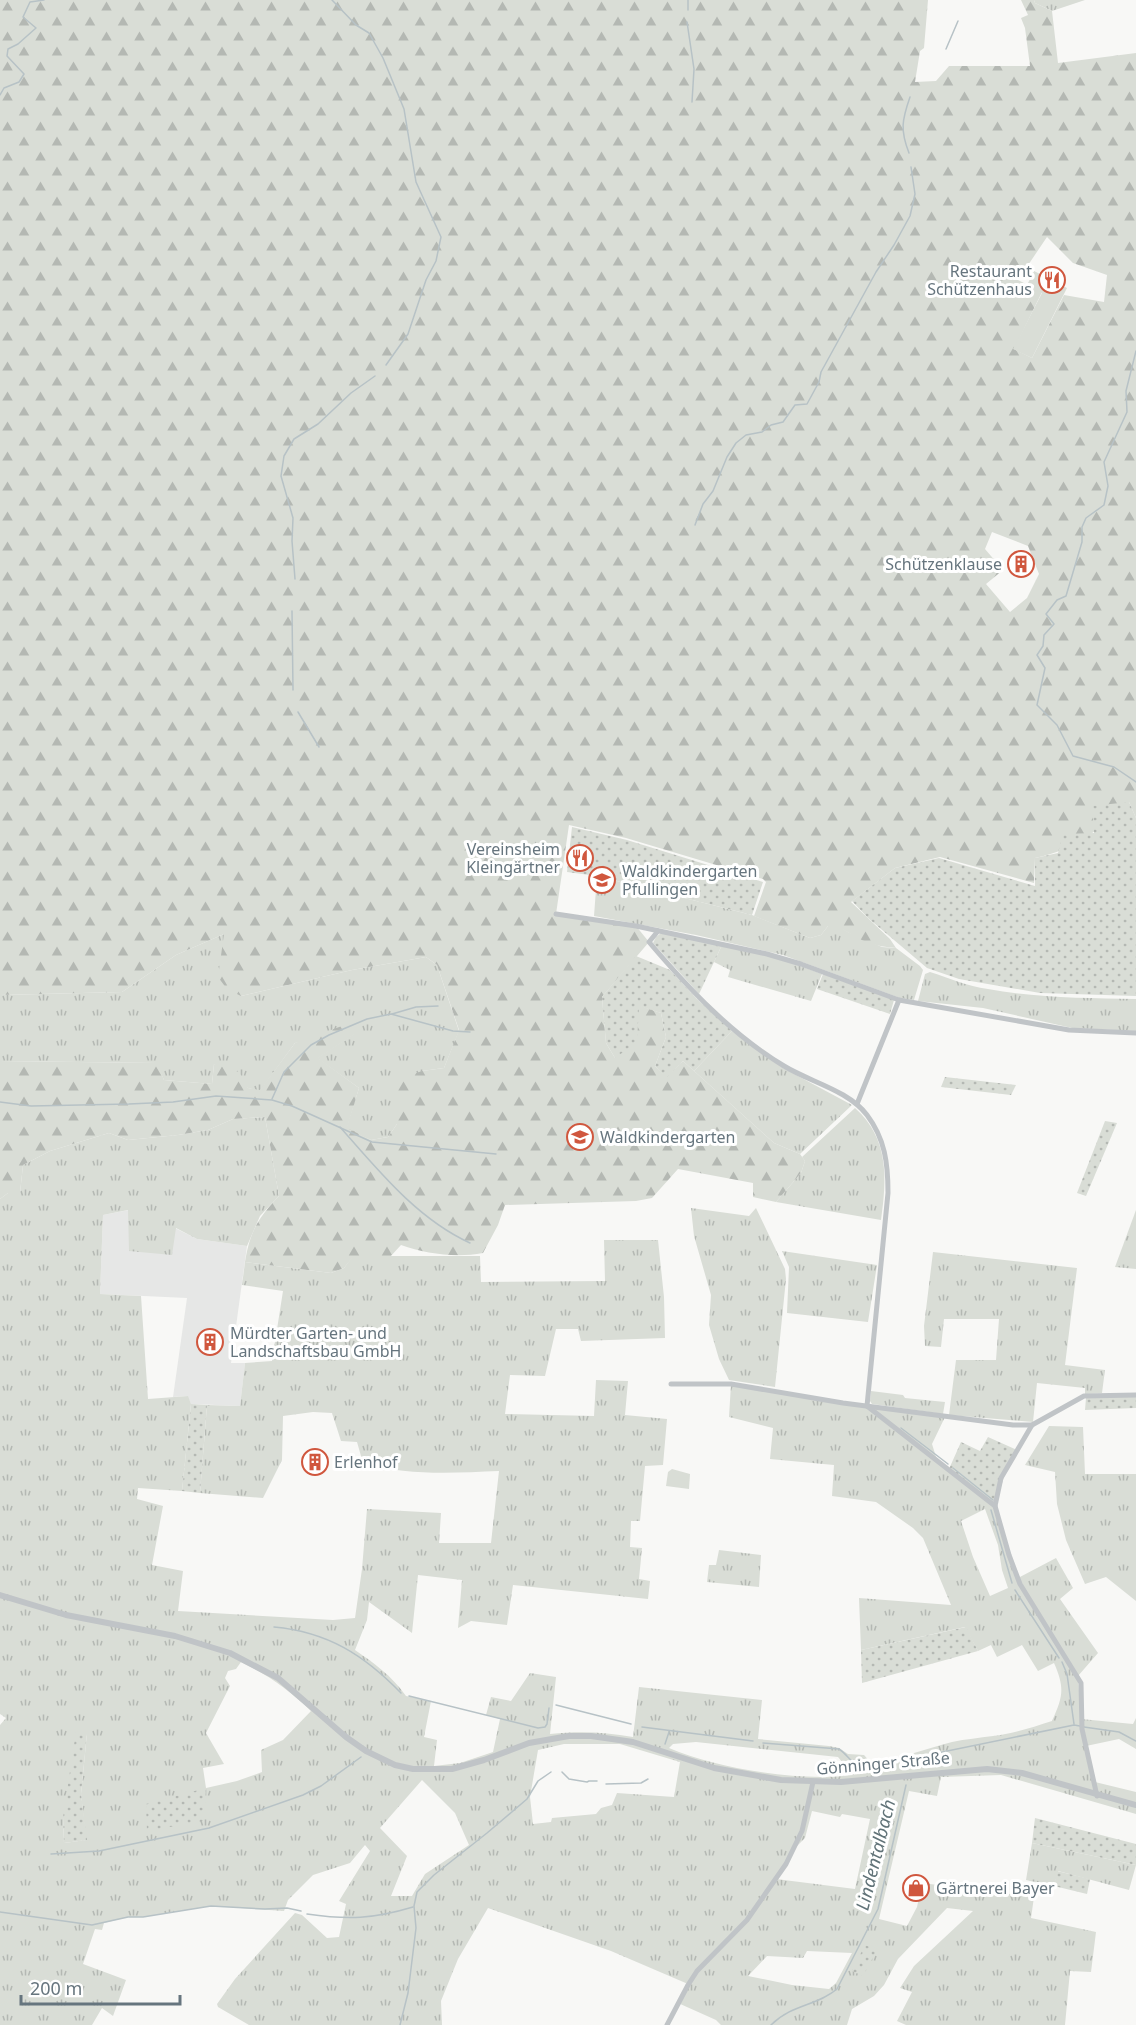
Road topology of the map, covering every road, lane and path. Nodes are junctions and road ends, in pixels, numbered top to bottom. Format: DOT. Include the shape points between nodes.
graph roads {
  1 [pos="556,914"];
  2 [pos="658,931"];
  3 [pos="899,1000"];
  4 [pos="1136,1034"];
  5 [pos="856,1104"];
  6 [pos="671,1384"];
  7 [pos="1136,1395"];
  8 [pos="867,1406"];
  9 [pos="1032,1425"];
  10 [pos="995,1506"];
  11 [pos="0,1595"];
  12 [pos="813,1782"];
  13 [pos="1097,1796"];
  14 [pos="1136,1805"];
  15 [pos="667,2025"];
  1 -- 2 [label="street"];
  2 -- 3 [label="street" via="767,954"];
  2 -- 5 [label="street" via="649,942 716,1015 784,1067"];
  3 -- 4 [label="street" via="1069,1030"];
  3 -- 5 [label="street"];
  5 -- 8 [label="street" via="883,1141 888,1164"];
  6 -- 8 [label="street" via="731,1384"];
  7 -- 9 [label="street" via="1084,1396"];
  8 -- 9 [label="street"];
  8 -- 10 [label="street"];
  9 -- 10 [label="street" via="1001,1479"];
  10 -- 13 [label="street" via="1020,1584 1081,1683 1082,1729"];
  11 -- 12 [label="street, Gönninger Straße" via="66,1615 175,1636 230,1653 278,1678 346,1737 394,1765 452,1769 529,1743 591,1736 633,1742 714,1768"];
  12 -- 13 [label="street, Gönninger Straße" via="987,1769 1022,1773"];
  12 -- 15 [label="street" via="802,1831 786,1864 747,1920 688,1984"];
  13 -- 14 [label="street, Gönninger Straße"];
}
